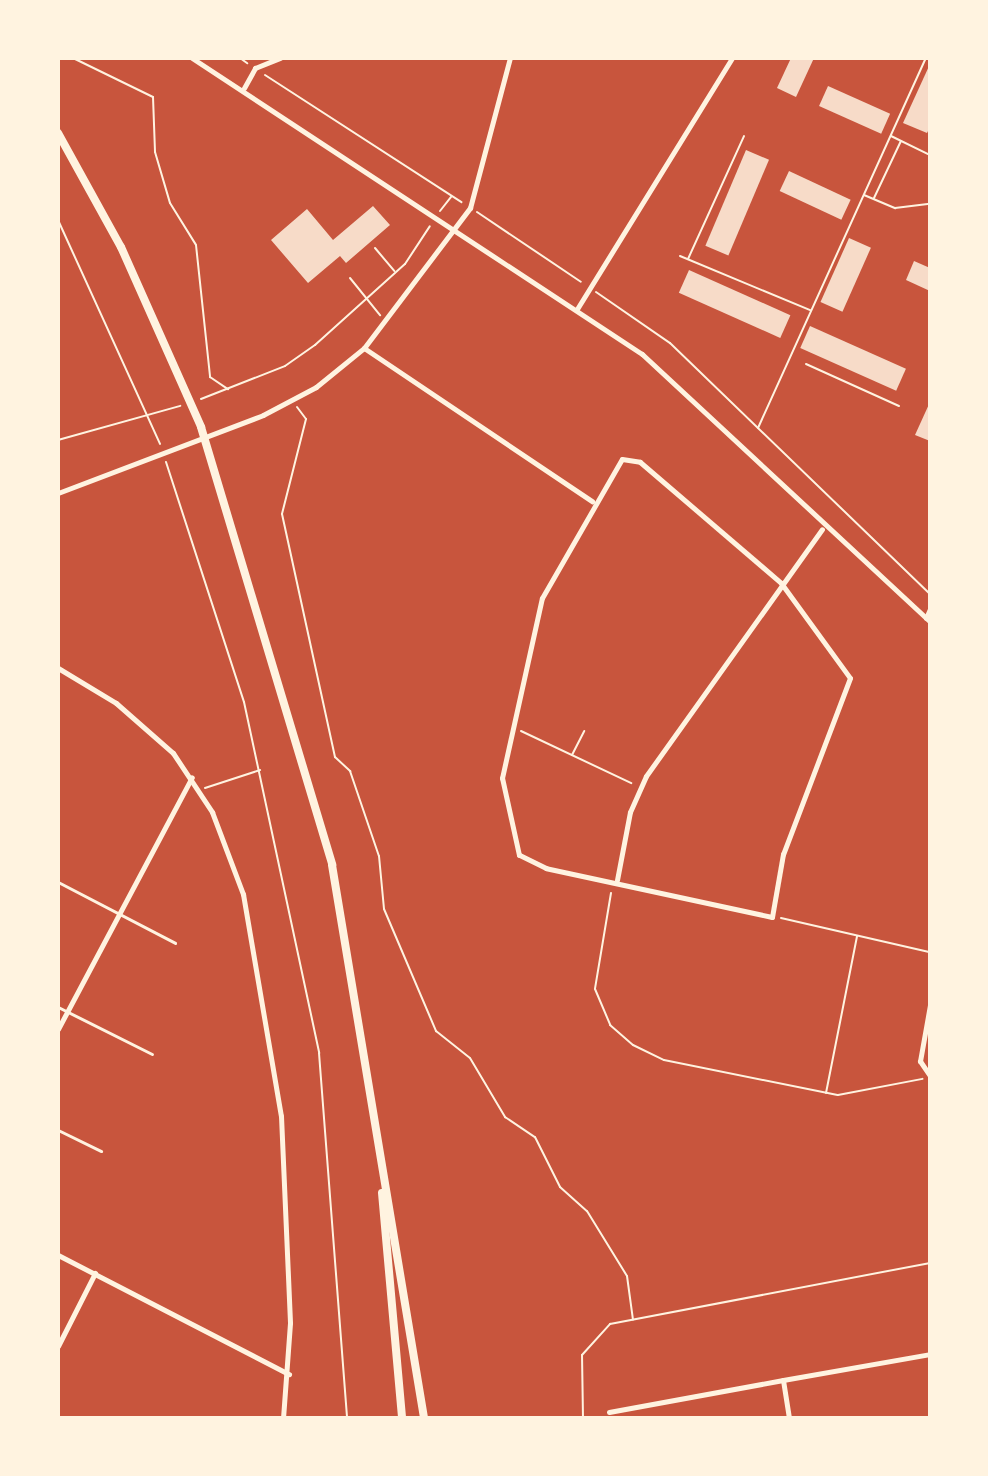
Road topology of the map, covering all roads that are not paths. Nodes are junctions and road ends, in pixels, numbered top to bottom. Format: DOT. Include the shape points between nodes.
graph roads {
  1 [pos="192,58"];
  2 [pos="280,58"];
  3 [pos="510,58"];
  4 [pos="732,58"];
  5 [pos="244,88"];
  6 [pos="58,133"];
  7 [pos="457,229"];
  8 [pos="577,309"];
  9 [pos="364,348"];
  10 [pos="58,493"];
  11 [pos="592,501"];
  12 [pos="822,529"];
  13 [pos="781,583"];
  14 [pos="930,609"];
  15 [pos="928,620"];
  16 [pos="58,668"];
  17 [pos="192,777"];
  18 [pos="616,880"];
  19 [pos="58,882"];
  20 [pos="117,912"];
  21 [pos="175,943"];
  22 [pos="930,1005"];
  23 [pos="58,1007"];
  24 [pos="67,1011"];
  25 [pos="58,1029"];
  26 [pos="152,1054"];
  27 [pos="929,1076"];
  28 [pos="58,1130"];
  29 [pos="378,1140"];
  30 [pos="101,1151"];
  31 [pos="58,1255"];
  32 [pos="95,1273"];
  33 [pos="58,1346"];
  34 [pos="930,1354"];
  35 [pos="289,1374"];
  36 [pos="783,1380"];
  37 [pos="609,1412"];
  38 [pos="283,1418"];
  39 [pos="402,1418"];
  40 [pos="424,1418"];
  41 [pos="789,1418"];
  1 -- 5 [label="street"];
  2 -- 5 [label="street" via="255,68"];
  3 -- 7 [label="street" via="470,208"];
  4 -- 8 [label="street"];
  5 -- 7 [label="street"];
  6 -- 29 [label="main road" via="185,387 212,457 332,865"];
  7 -- 8 [label="street"];
  7 -- 9 [label="street"];
  8 -- 12 [label="street" via="672,377"];
  9 -- 10 [label="street" via="291,400"];
  9 -- 11 [label="street"];
  11 -- 13 [label="street" via="622,459 640,462"];
  11 -- 18 [label="street" via="542,598 502,778 519,855 546,868"];
  12 -- 13 [label="street"];
  12 -- 15 [label="street"];
  13 -- 18 [label="street" via="641,787"];
  13 -- 18 [label="street" via="850,678 783,854 772,917"];
  14 -- 15 [label="street"];
  16 -- 17 [label="street" via="137,718"];
  17 -- 20 [label="street"];
  17 -- 35 [label="street" via="243,894 266,1010 285,1177"];
  19 -- 20 [label="lane"];
  20 -- 21 [label="lane"];
  20 -- 24 [label="street"];
  22 -- 27 [label="street" via="920,1061"];
  23 -- 24 [label="lane"];
  24 -- 25 [label="street"];
  24 -- 26 [label="lane"];
  28 -- 30 [label="lane"];
  29 -- 39 [label="main road"];
  29 -- 40 [label="main road"];
  31 -- 32 [label="street"];
  32 -- 33 [label="street"];
  32 -- 35 [label="street"];
  34 -- 36 [label="street"];
  35 -- 38 [label="street"];
  36 -- 37 [label="street"];
  36 -- 41 [label="street"];
}
